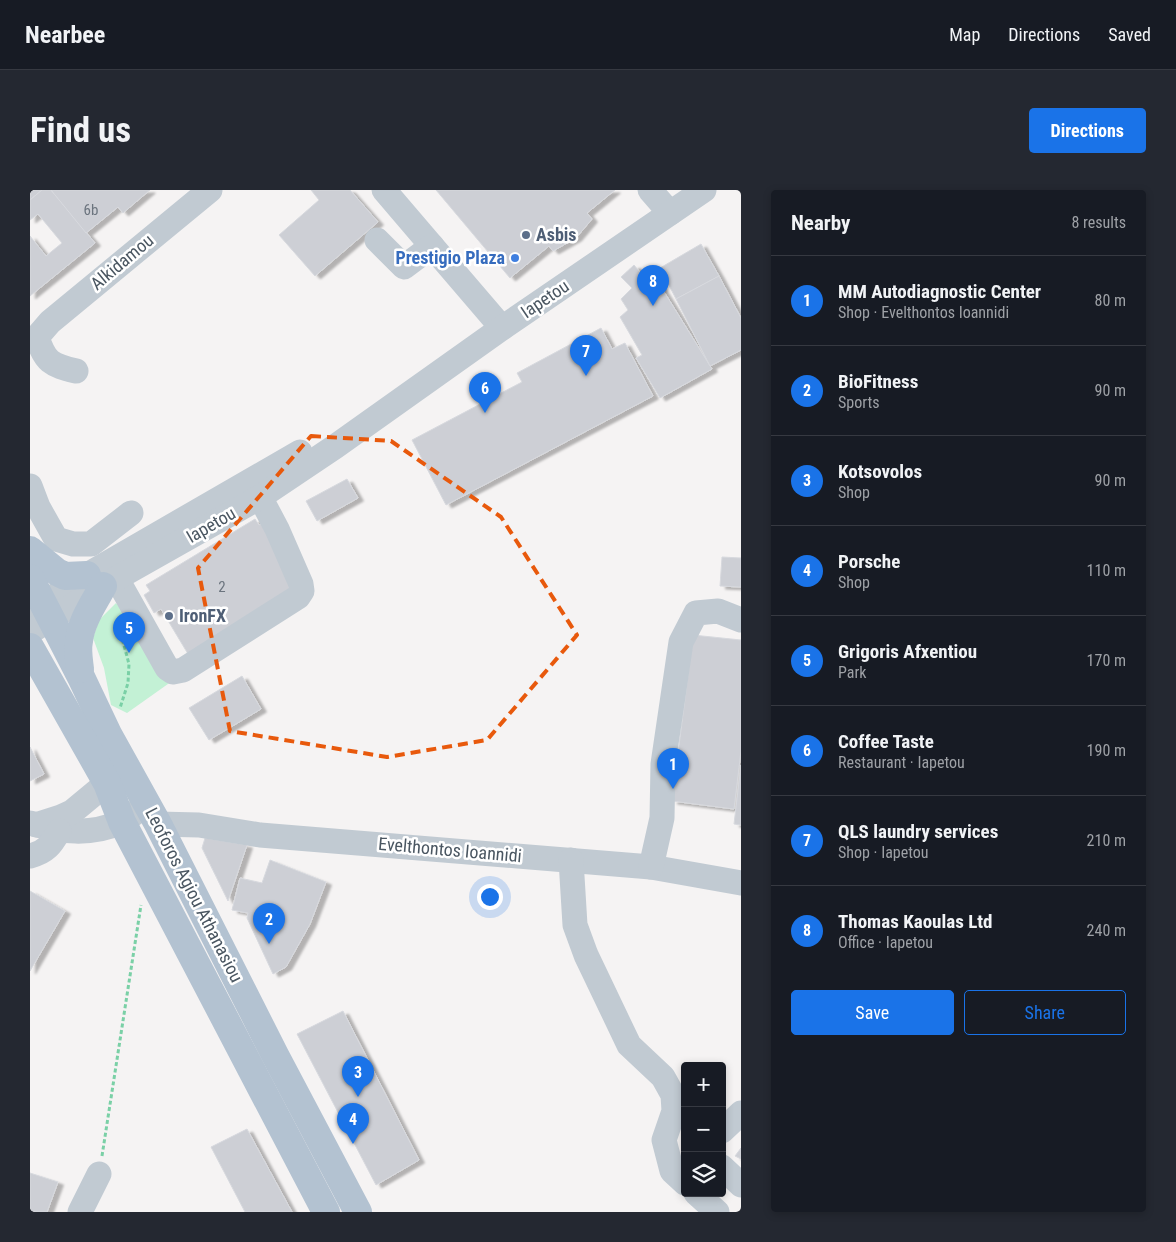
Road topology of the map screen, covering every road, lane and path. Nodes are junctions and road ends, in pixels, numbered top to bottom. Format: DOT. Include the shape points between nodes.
graph roads {
  1 [pos="210,190"];
  2 [pos="384,190"];
  3 [pos="650,190"];
  4 [pos="704,190"];
  5 [pos="670,213"];
  6 [pos="377,240"];
  7 [pos="432,246"];
  8 [pos="502,328"];
  9 [pos="76,371"];
  10 [pos="388,409"];
  11 [pos="30,486"];
  12 [pos="260,497"];
  13 [pos="130,513"];
  14 [pos="30,550"];
  15 [pos="30,578"];
  16 [pos="102,580"];
  17 [pos="39,616"];
  18 [pos="741,620"];
  19 [pos="30,647"];
  20 [pos="81,677"];
  21 [pos="107,783"];
  22 [pos="152,814"];
  23 [pos="122,822"];
  24 [pos="42,826"];
  25 [pos="30,856"];
  26 [pos="571,860"];
  27 [pos="651,867"];
  28 [pos="741,882"];
  29 [pos="142,898"];
  30 [pos="741,1113"];
  31 [pos="726,1127"];
  32 [pos="676,1147"];
  33 [pos="726,1171"];
  34 [pos="99,1174"];
  35 [pos="681,1179"];
  36 [pos="741,1185"];
  37 [pos="700,1197"];
  38 [pos="80,1212"];
  39 [pos="326,1212"];
  40 [pos="358,1212"];
  41 [pos="716,1212"];
  1 -- 9 [label="street, Alkidamou" via="50,322 37,337 42,353 57,367"];
  2 -- 7 [label="street"];
  3 -- 5 [label="street"];
  4 -- 5 [label="street, Iapetou"];
  5 -- 8 [label="street, Iapetou"];
  6 -- 7 [label="street" via="404,268"];
  7 -- 8 [label="street"];
  8 -- 10 [label="street, Iapetou"];
  10 -- 12 [label="street, Iapetou"];
  10 -- 16 [label="street, Iapetou" via="294,455"];
  11 -- 13 [label="street" via="56,539 73,544 91,544"];
  12 -- 16 [label="street, Iapetou"];
  12 -- 16 [label="street" via="302,591 298,597 183,670 173,672 167,668"];
  14 -- 16 [label="main road" via="65,576"];
  15 -- 17 [label="main road, Leoforos Agiou Athanasiou"];
  16 -- 17 [label="street, Iapetou"];
  16 -- 20 [label="main road" via="78,642"];
  17 -- 20 [label="main road, Leoforos Agiou Athanasiou"];
  18 -- 27 [label="street" via="718,611 696,613 681,642 664,764 662,818"];
  19 -- 21 [label="main road, Leoforos Agiou Athanasiou"];
  20 -- 22 [label="main road, Leoforos Agiou Athanasiou"];
  21 -- 23 [label="main road, Leoforos Agiou Athanasiou"];
  21 -- 24 [label="street" via="72,812"];
  22 -- 23 [label="street"];
  22 -- 26 [label="street, Evelthontos Ioannidi" via="260,835"];
  22 -- 40 [label="main road, Leoforos Agiou Athanasiou"];
  23 -- 24 [label="street" via="93,832"];
  23 -- 39 [label="main road, Leoforos Agiou Athanasiou"];
  24 -- 25 [label="street" via="51,846"];
  26 -- 27 [label="street, Evelthontos Ioannidi"];
  26 -- 32 [label="street" via="576,925 586,955 630,1045 663,1077 673,1096 674,1111 664,1140"];
  27 -- 28 [label="street, Evelthontos Ioannidi"];
  29 -- 34 [label="path"];
  30 -- 31 [label="street"];
  32 -- 35 [label="street" via="672,1171"];
  33 -- 36 [label="street"];
  34 -- 38 [label="street"];
  37 -- 41 [label="street"];
}
